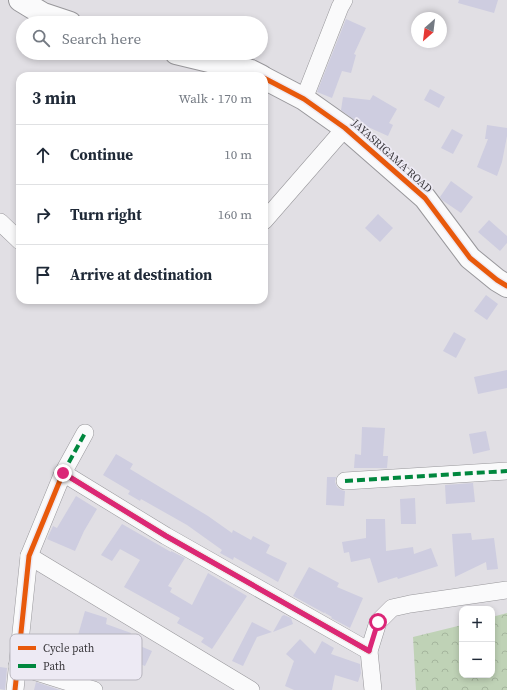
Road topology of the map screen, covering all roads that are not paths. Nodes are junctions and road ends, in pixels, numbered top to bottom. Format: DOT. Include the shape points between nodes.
graph roads {
  1 [pos="20,0"];
  2 [pos="344,0"];
  3 [pos="49,16"];
  4 [pos="207,60"];
  5 [pos="254,72"];
  6 [pos="268,80"];
  7 [pos="304,99"];
  8 [pos="345,128"];
  9 [pos="268,216"];
  10 [pos="0,222"];
  11 [pos="16,237"];
  12 [pos="507,286"];
  13 [pos="85,433"];
  14 [pos="507,471"];
  15 [pos="63,473"];
  16 [pos="346,481"];
  17 [pos="29,556"];
  18 [pos="507,590"];
  19 [pos="20,634"];
  20 [pos="369,651"];
  21 [pos="16,680"];
  22 [pos="62,680"];
  23 [pos="15,690"];
  24 [pos="94,690"];
  25 [pos="251,690"];
  26 [pos="373,690"];
  1 -- 3 [label="street"];
  2 -- 7 [label="street"];
  4 -- 5 [label="street"];
  6 -- 7 [label="street, JAYASRIGAMA ROAD"];
  7 -- 8 [label="street, JAYASRIGAMA ROAD"];
  8 -- 9 [label="street"];
  8 -- 12 [label="street, JAYASRIGAMA ROAD" via="425,198 470,258"];
  10 -- 11 [label="street"];
  13 -- 15 [label="street"];
  14 -- 16 [label="street"];
  15 -- 17 [label="street"];
  15 -- 20 [label="street" via="166,536"];
  17 -- 19 [label="street"];
  17 -- 25 [label="street"];
  18 -- 20 [label="street" via="392,608 378,622"];
  20 -- 26 [label="street"];
  21 -- 23 [label="street"];
  22 -- 24 [label="street"];
}
